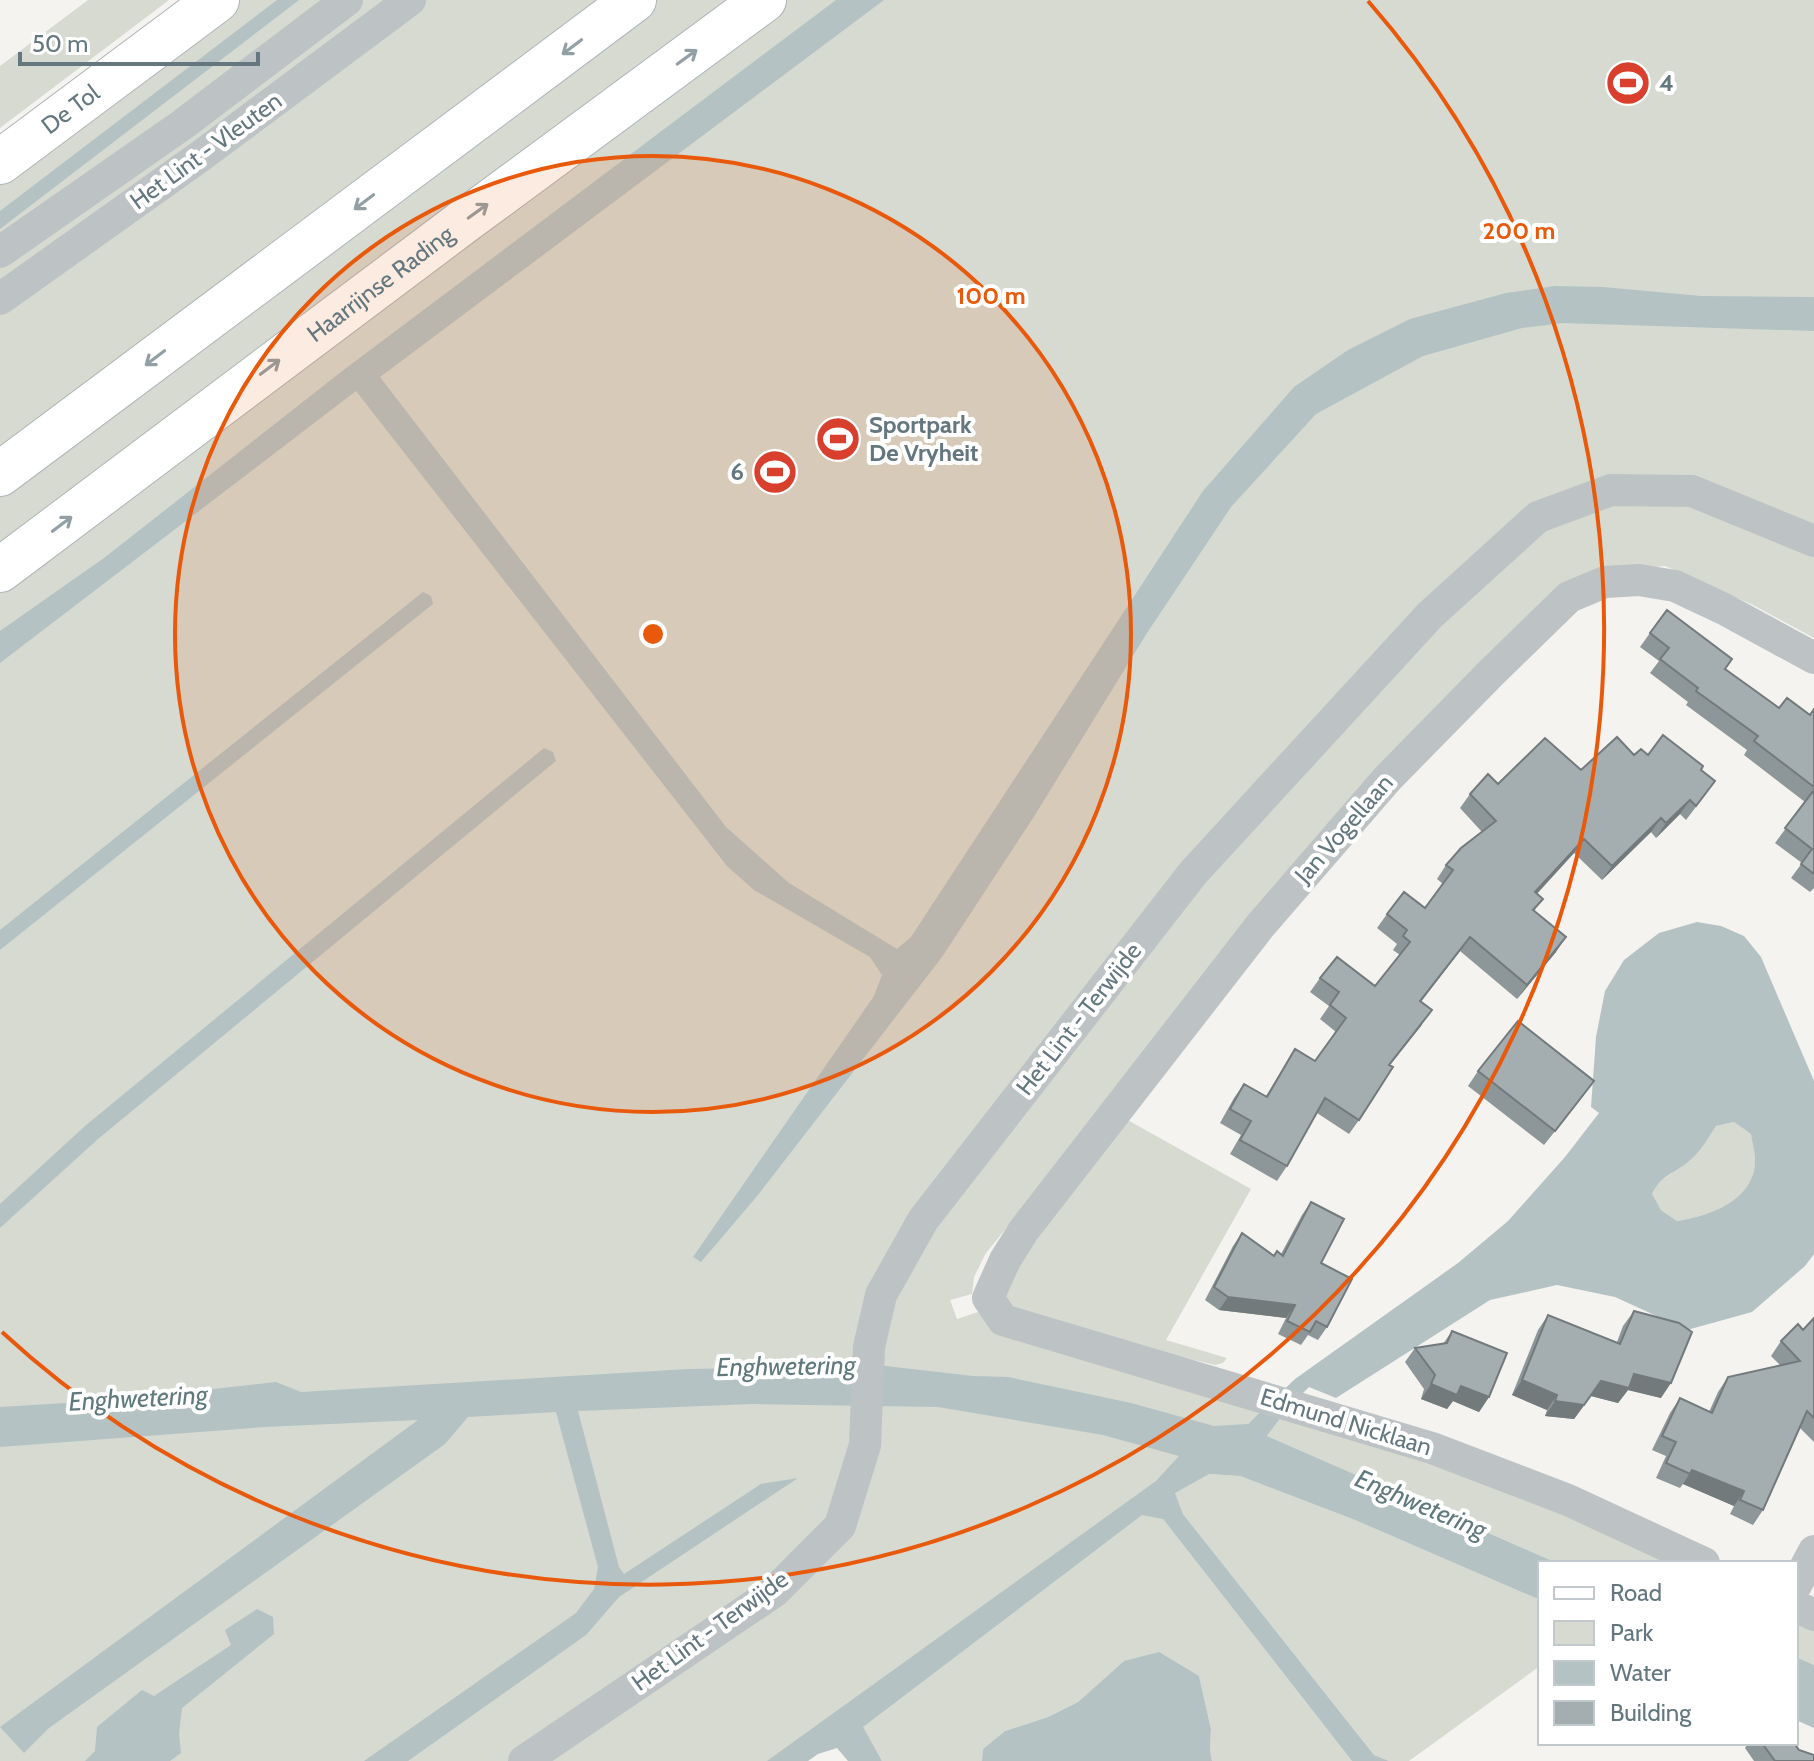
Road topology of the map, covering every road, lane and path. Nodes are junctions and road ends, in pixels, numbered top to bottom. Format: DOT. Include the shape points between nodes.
graph roads {
  1 [pos="217,0"];
  2 [pos="347,0"];
  3 [pos="410,0"];
  4 [pos="634,0"];
  5 [pos="764,0"];
  6 [pos="182,125"];
  7 [pos="202,155"];
  8 [pos="0,162"];
  9 [pos="0,252"];
  10 [pos="0,299"];
  11 [pos="0,474"];
  12 [pos="1814,541"];
  13 [pos="0,570"];
  14 [pos="1814,658"];
  15 [pos="988,1298"];
  16 [pos="1814,1551"];
  17 [pos="1700,1561"];
  18 [pos="1798,1581"];
  19 [pos="524,1761"];
  1 -- 8 [label="main road, De Tol"];
  2 -- 6 [label="street, Het Lint - Vleuten"];
  3 -- 7 [label="street, Het Lint - Vleuten"];
  4 -- 11 [label="main road, one-way"];
  13 -- 5 [label="main road, Haarrijnse Rading, one-way"];
  6 -- 7 [label="street"];
  6 -- 9 [label="street, Het Lint - Vleuten"];
  7 -- 10 [label="street, Het Lint - Vleuten"];
  12 -- 19 [label="street, Het Lint - Terwijde" via="1692,491 1611,490 1538,517 1430,615 1193,873 923,1220 881,1295 869,1347 865,1445 840,1526 775,1591"];
  14 -- 15 [label="street, Jan Vogellaan" via="1675,586 1605,582 1569,597 1387,779 1260,926 1024,1230"];
  15 -- 17 [label="street, Edmund Nicklaan" via="1003,1320 1432,1448 1555,1495"];
  16 -- 18 [label="street"];
}
